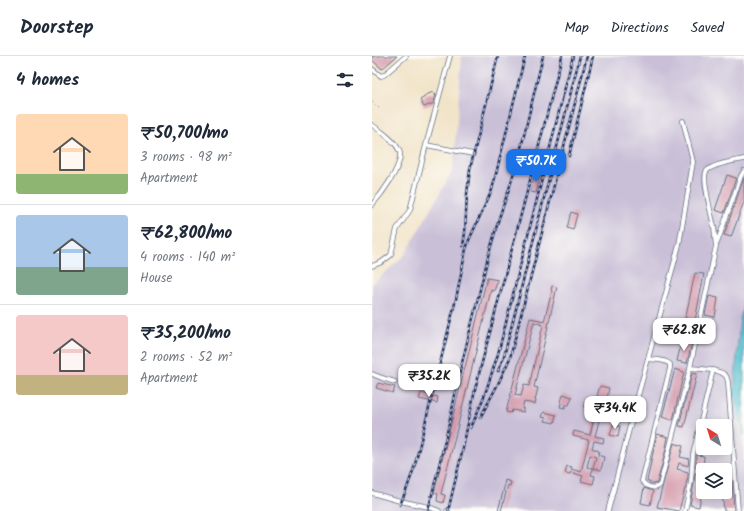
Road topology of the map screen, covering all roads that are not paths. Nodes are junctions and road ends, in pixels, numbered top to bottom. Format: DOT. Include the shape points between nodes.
graph roads {
  1 [pos="450,56"];
  2 [pos="403,57"];
  3 [pos="372,69"];
  4 [pos="683,121"];
  5 [pos="372,125"];
  6 [pos="426,145"];
  7 [pos="473,154"];
  8 [pos="744,159"];
  9 [pos="744,171"];
  10 [pos="372,205"];
  11 [pos="716,246"];
  12 [pos="372,266"];
  13 [pos="648,359"];
  14 [pos="690,368"];
  15 [pos="713,370"];
  16 [pos="372,374"];
  17 [pos="395,382"];
  18 [pos="372,493"];
  19 [pos="439,511"];
  20 [pos="608,511"];
  21 [pos="686,511"];
  22 [pos="738,511"];
  1 -- 6 [label="street"];
  2 -- 3 [label="street" via="384,76 380,76"];
  4 -- 13 [label="street" via="692,162 679,245"];
  5 -- 10 [label="street" via="387,135 400,152 400,161 392,178"];
  6 -- 7 [label="street"];
  6 -- 12 [label="street" via="410,210 397,228 391,255"];
  8 -- 11 [label="street" via="712,166 706,171 706,188"];
  9 -- 11 [label="street"];
  11 -- 14 [label="street"];
  13 -- 14 [label="street" via="663,360 670,364 642,481 647,486 655,488 660,485"];
  13 -- 20 [label="street"];
  14 -- 15 [label="street"];
  15 -- 21 [label="street" via="693,454 691,487"];
  15 -- 22 [label="street" via="727,376"];
  16 -- 17 [label="street"];
  18 -- 19 [label="street"];
}
